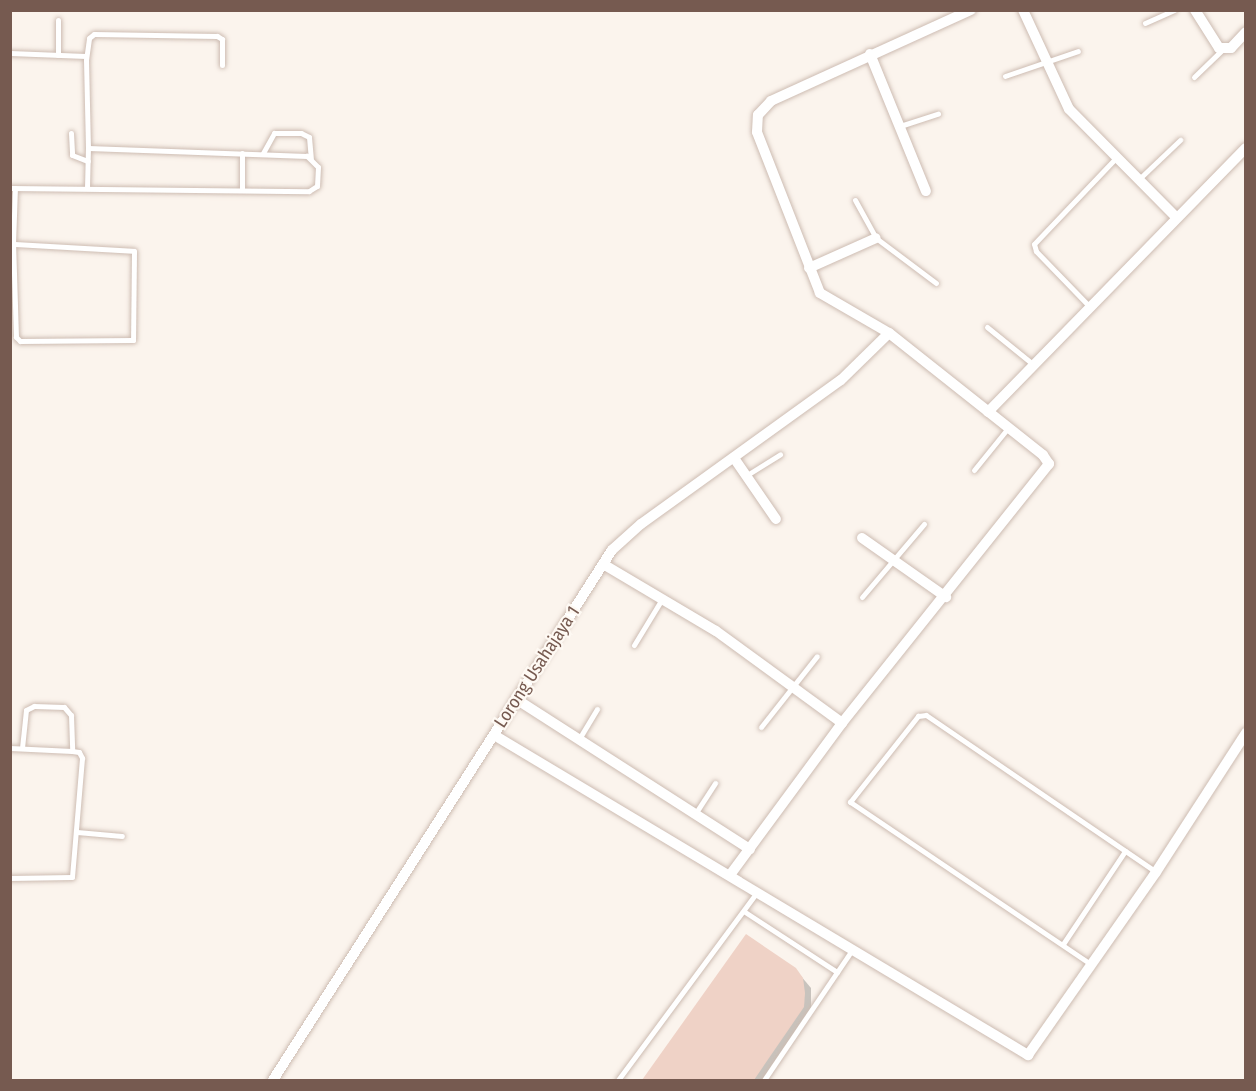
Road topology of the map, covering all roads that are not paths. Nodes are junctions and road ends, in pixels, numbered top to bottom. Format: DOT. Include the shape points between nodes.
graph roads {
  1 [pos="971,10"];
  2 [pos="1023,10"];
  3 [pos="1174,10"];
  4 [pos="1195,10"];
  5 [pos="58,20"];
  6 [pos="1145,23"];
  7 [pos="1245,32"];
  8 [pos="1224,49"];
  9 [pos="1078,51"];
  10 [pos="10,53"];
  11 [pos="870,54"];
  12 [pos="58,55"];
  13 [pos="86,56"];
  14 [pos="1045,63"];
  15 [pos="222,65"];
  16 [pos="1005,76"];
  17 [pos="1194,77"];
  18 [pos="938,114"];
  19 [pos="900,126"];
  20 [pos="71,133"];
  21 [pos="1180,140"];
  22 [pos="88,148"];
  23 [pos="1245,148"];
  24 [pos="242,153"];
  25 [pos="263,153"];
  26 [pos="310,158"];
  27 [pos="1116,158"];
  28 [pos="88,162"];
  29 [pos="1138,180"];
  30 [pos="13,188"];
  31 [pos="87,188"];
  32 [pos="242,189"];
  33 [pos="926,190"];
  34 [pos="855,200"];
  35 [pos="1176,218"];
  36 [pos="12,227"];
  37 [pos="876,238"];
  38 [pos="13,244"];
  39 [pos="809,268"];
  40 [pos="936,283"];
  41 [pos="1090,307"];
  42 [pos="987,327"];
  43 [pos="889,333"];
  44 [pos="1034,365"];
  45 [pos="988,412"];
  46 [pos="1008,428"];
  47 [pos="780,454"];
  48 [pos="734,458"];
  49 [pos="974,470"];
  50 [pos="746,476"];
  51 [pos="776,519"];
  52 [pos="924,524"];
  53 [pos="862,538"];
  54 [pos="894,562"];
  55 [pos="603,564"];
  56 [pos="862,597"];
  57 [pos="946,597"];
  58 [pos="662,598"];
  59 [pos="634,645"];
  60 [pos="817,656"];
  61 [pos="793,688"];
  62 [pos="516,699"];
  63 [pos="597,709"];
  64 [pos="842,723"];
  65 [pos="761,728"];
  66 [pos="1245,732"];
  67 [pos="494,735"];
  68 [pos="579,739"];
  69 [pos="10,748"];
  70 [pos="22,748"];
  71 [pos="72,751"];
  72 [pos="715,783"];
  73 [pos="694,814"];
  74 [pos="77,832"];
  75 [pos="122,836"];
  76 [pos="750,849"];
  77 [pos="1125,851"];
  78 [pos="1156,872"];
  79 [pos="730,875"];
  80 [pos="10,878"];
  81 [pos="758,891"];
  82 [pos="745,912"];
  83 [pos="1063,944"];
  84 [pos="853,948"];
  85 [pos="1092,965"];
  86 [pos="837,972"];
  87 [pos="273,1080"];
  88 [pos="618,1080"];
  89 [pos="764,1080"];
  1 -- 11 [label="street"];
  2 -- 14 [label="street"];
  3 -- 6 [label="lane"];
  4 -- 8 [label="street" via="1217,45"];
  5 -- 12 [label="lane"];
  7 -- 8 [label="street" via="1231,48"];
  8 -- 17 [label="lane"];
  9 -- 14 [label="lane"];
  10 -- 12 [label="lane"];
  11 -- 19 [label="street"];
  11 -- 39 [label="street" via="771,101 759,115 757,132"];
  12 -- 13 [label="lane"];
  13 -- 15 [label="lane" via="89,38 94,34 217,36 222,39"];
  13 -- 22 [label="lane"];
  14 -- 16 [label="lane"];
  14 -- 27 [label="street" via="1069,109"];
  18 -- 19 [label="lane"];
  19 -- 33 [label="street"];
  20 -- 28 [label="lane" via="72,155"];
  21 -- 29 [label="lane"];
  22 -- 24 [label="lane"];
  22 -- 28 [label="lane"];
  23 -- 35 [label="street"];
  24 -- 25 [label="lane"];
  24 -- 32 [label="lane"];
  25 -- 26 [label="lane"];
  25 -- 26 [label="lane" via="274,134 301,133 309,137"];
  26 -- 32 [label="lane" via="319,174 317,186 309,191"];
  27 -- 29 [label="street"];
  27 -- 41 [label="lane" via="1034,244 1036,251"];
  28 -- 31 [label="lane"];
  29 -- 35 [label="street"];
  30 -- 31 [label="lane"];
  30 -- 36 [label="lane"];
  31 -- 32 [label="lane"];
  34 -- 37 [label="lane"];
  35 -- 41 [label="street"];
  36 -- 38 [label="lane"];
  37 -- 39 [label="street"];
  37 -- 40 [label="lane"];
  38 -- 38 [label="lane" via="14,330 20,341 133,340 134,251"];
  39 -- 43 [label="street" via="820,293"];
  41 -- 44 [label="street"];
  42 -- 44 [label="lane"];
  43 -- 45 [label="street"];
  43 -- 48 [label="street, Lorong Usahajaya 1" via="841,380"];
  44 -- 45 [label="street"];
  45 -- 46 [label="street"];
  46 -- 49 [label="lane"];
  46 -- 57 [label="street" via="1047,460 1048,467"];
  47 -- 50 [label="lane"];
  48 -- 50 [label="street"];
  48 -- 55 [label="street, Lorong Usahajaya 1" via="641,524 612,550"];
  50 -- 51 [label="street"];
  52 -- 54 [label="lane"];
  53 -- 54 [label="street"];
  54 -- 56 [label="lane"];
  54 -- 57 [label="street"];
  55 -- 58 [label="street"];
  55 -- 62 [label="street, Lorong Usahajaya 1"];
  57 -- 64 [label="street"];
  58 -- 59 [label="lane"];
  58 -- 61 [label="street" via="716,630"];
  60 -- 61 [label="lane"];
  61 -- 64 [label="street"];
  61 -- 65 [label="lane"];
  62 -- 67 [label="street, Lorong Usahajaya 1"];
  62 -- 68 [label="street"];
  63 -- 68 [label="lane"];
  64 -- 76 [label="street"];
  66 -- 78 [label="street"];
  67 -- 79 [label="street"];
  67 -- 87 [label="street, Lorong Usahajaya 1"];
  68 -- 73 [label="street"];
  69 -- 70 [label="lane"];
  70 -- 71 [label="lane"];
  70 -- 71 [label="lane" via="26,710 34,706 64,707 71,715"];
  71 -- 74 [label="lane" via="79,752 82,758"];
  72 -- 73 [label="lane"];
  73 -- 76 [label="street"];
  74 -- 75 [label="lane"];
  74 -- 80 [label="lane" via="72,877"];
  76 -- 79 [label="street"];
  77 -- 78 [label="lane"];
  77 -- 83 [label="lane"];
  77 -- 83 [label="lane" via="926,715 918,716 850,802"];
  78 -- 85 [label="street"];
  79 -- 81 [label="street"];
  81 -- 82 [label="lane"];
  81 -- 84 [label="street"];
  82 -- 86 [label="lane"];
  82 -- 88 [label="lane"];
  83 -- 85 [label="lane"];
  84 -- 85 [label="street" via="1028,1055"];
  84 -- 86 [label="lane"];
  86 -- 89 [label="lane"];
}
